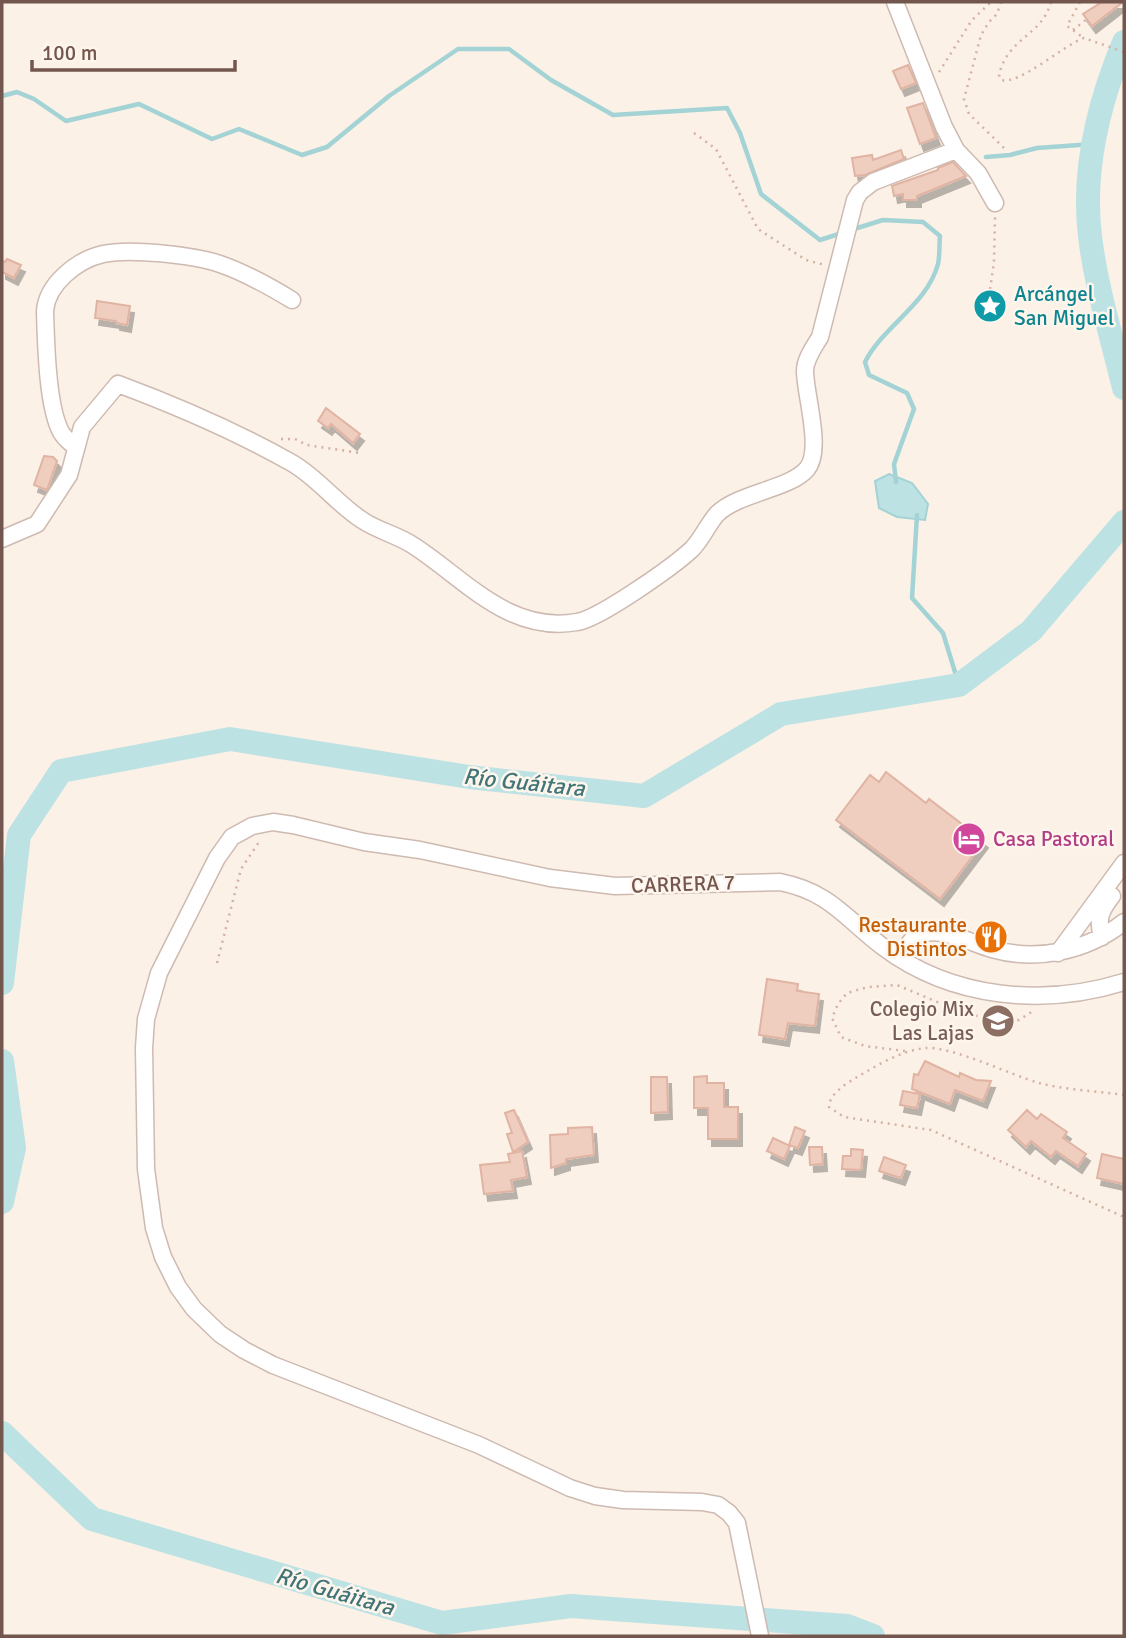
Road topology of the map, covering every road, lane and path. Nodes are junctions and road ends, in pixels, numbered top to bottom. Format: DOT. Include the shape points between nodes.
graph roads {
  1 [pos="895,2"];
  2 [pos="990,2"];
  3 [pos="1001,2"];
  4 [pos="1051,2"];
  5 [pos="1080,2"];
  6 [pos="1087,19"];
  7 [pos="1072,31"];
  8 [pos="1086,38"];
  9 [pos="1124,52"];
  10 [pos="939,70"];
  11 [pos="694,133"];
  12 [pos="1004,148"];
  13 [pos="956,150"];
  14 [pos="995,203"];
  15 [pos="838,269"];
  16 [pos="292,300"];
  17 [pos="988,303"];
  18 [pos="251,443"];
  19 [pos="76,448"];
  20 [pos="360,453"];
  21 [pos="2,539"];
  22 [pos="273,822"];
  23 [pos="1124,863"];
  24 [pos="1124,881"];
  25 [pos="1124,922"];
  26 [pos="1102,937"];
  27 [pos="1058,953"];
  28 [pos="902,960"];
  29 [pos="217,963"];
  30 [pos="1124,982"];
  31 [pos="1057,996"];
  32 [pos="905,1051"];
  33 [pos="1124,1095"];
  34 [pos="1124,1217"];
  35 [pos="760,1636"];
  1 -- 13 [label="street"];
  2 -- 10 [label="path" via="972,20"];
  3 -- 12 [label="path" via="981,35 964,99 969,114"];
  4 -- 8 [label="path" via="1043,21 1006,55 1001,80 1017,79"];
  5 -- 7 [label="path" via="1067,24"];
  6 -- 7 [label="path"];
  7 -- 8 [label="path"];
  8 -- 9 [label="path"];
  11 -- 15 [label="path" via="716,149 758,229 806,260"];
  13 -- 14 [label="street" via="978,173"];
  13 -- 15 [label="street" via="866,186 855,200"];
  14 -- 17 [label="path"];
  15 -- 18 [label="street" via="820,337 805,369 813,456 806,470 718,513 692,549 601,614 578,622 527,620 502,610 412,544 361,520 294,464"];
  16 -- 19 [label="street" via="231,268 182,256 103,254 80,264 46,298 45,311 53,400 60,430"];
  18 -- 19 [label="street" via="118,384 82,427"];
  18 -- 20 [label="path" via="260,438 295,439"];
  19 -- 21 [label="street" via="69,475 37,524"];
  22 -- 28 [label="street, CARRERA 7" via="581,882 615,886 780,882 803,887 824,898"];
  22 -- 29 [label="path" via="242,869"];
  22 -- 35 [label="street" via="252,825 232,837 217,858 159,973 146,1019 149,1200 163,1257 178,1287 220,1334 273,1365 479,1445 570,1488 623,1500 718,1505 737,1523"];
  23 -- 27 [label="street"];
  24 -- 26 [label="street" via="1102,909 1098,924"];
  25 -- 26 [label="street"];
  26 -- 27 [label="street"];
  27 -- 28 [label="street" via="995,950 923,933 913,937"];
  28 -- 31 [label="street, CARRERA 7" via="977,989 1021,997"];
  30 -- 31 [label="street, CARRERA 7"];
  31 -- 32 [label="path" via="1019,1020 968,1015 897,985 848,993 838,1004 832,1018 841,1037 865,1046"];
  32 -- 33 [label="path" via="930,1048 1040,1083"];
  32 -- 34 [label="path" via="854,1079 834,1094 829,1107 844,1117 931,1130"];
}
